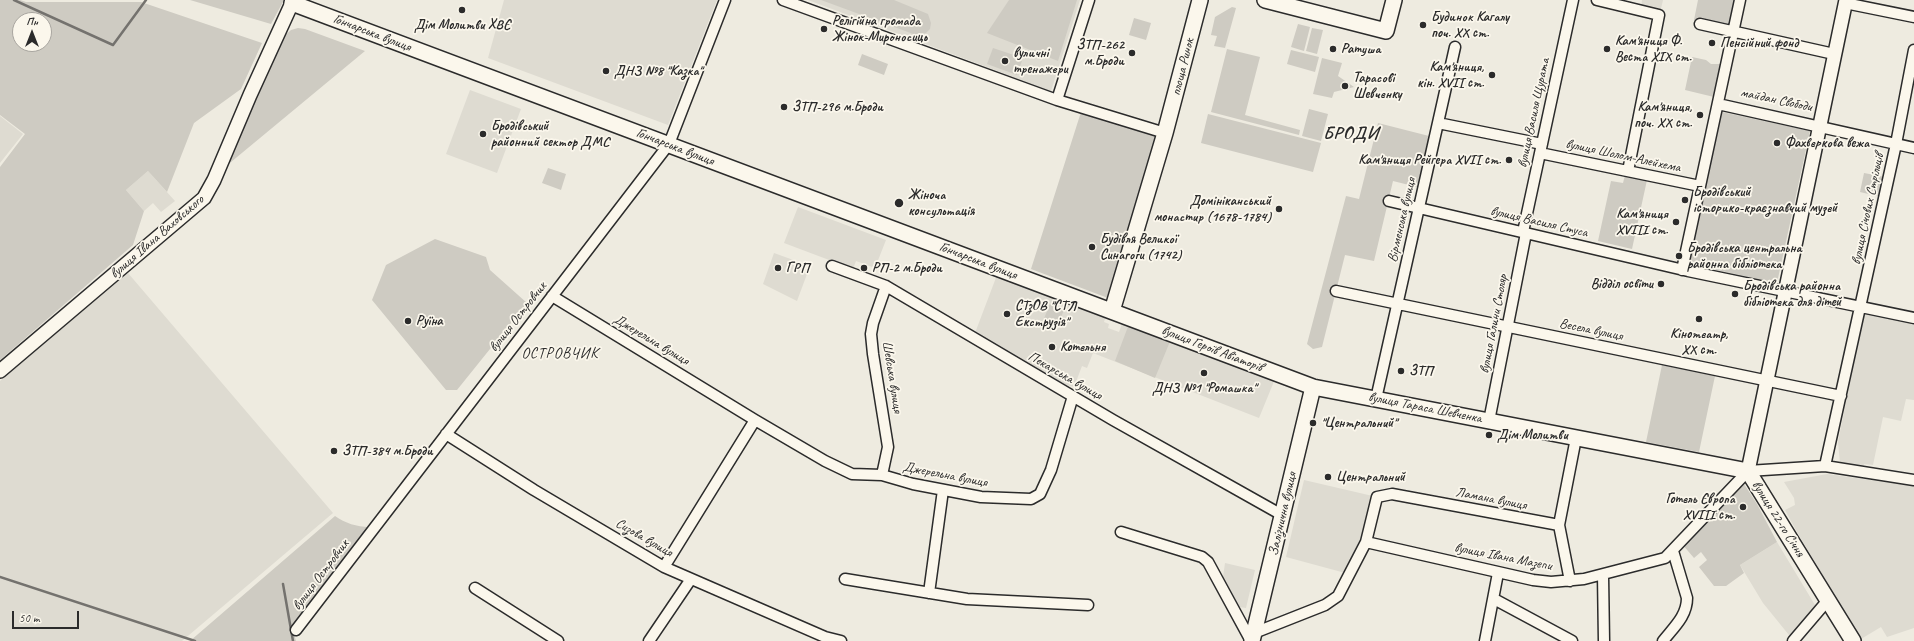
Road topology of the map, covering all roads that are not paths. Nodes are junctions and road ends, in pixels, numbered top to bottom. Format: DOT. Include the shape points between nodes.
graph roads {
  1 [pos="725,0"];
  2 [pos="783,0"];
  3 [pos="1089,0"];
  4 [pos="1200,0"];
  5 [pos="1265,0"];
  6 [pos="1394,0"];
  7 [pos="1573,0"];
  8 [pos="1597,0"];
  9 [pos="1740,0"];
  10 [pos="293,1"];
  11 [pos="1845,2"];
  12 [pos="1288,3"];
  13 [pos="1914,17"];
  14 [pos="1700,24"];
  15 [pos="1733,31"];
  16 [pos="1455,47"];
  17 [pos="1914,50"];
  18 [pos="1834,54"];
  19 [pos="1057,100"];
  20 [pos="1718,104"];
  21 [pos="1438,123"];
  22 [pos="1819,126"];
  23 [pos="1165,133"];
  24 [pos="669,144"];
  25 [pos="1896,144"];
  26 [pos="1914,148"];
  27 [pos="1541,149"];
  28 [pos="1628,171"];
  29 [pos="1700,186"];
  30 [pos="1389,201"];
  31 [pos="1418,208"];
  32 [pos="1524,233"];
  33 [pos="832,266"];
  34 [pos="1682,270"];
  35 [pos="886,286"];
  36 [pos="1336,291"];
  37 [pos="1785,291"];
  38 [pos="552,296"];
  39 [pos="1397,304"];
  40 [pos="1860,307"];
  41 [pos="1112,311"];
  42 [pos="1914,318"];
  43 [pos="1507,327"];
  44 [pos="0,371"];
  45 [pos="1767,380"];
  46 [pos="1313,387"];
  47 [pos="1073,396"];
  48 [pos="1841,396"];
  49 [pos="1376,399"];
  50 [pos="755,420"];
  51 [pos="1489,421"];
  52 [pos="446,434"];
  53 [pos="1576,438"];
  54 [pos="1825,466"];
  55 [pos="1748,471"];
  56 [pos="882,475"];
  57 [pos="1914,480"];
  58 [pos="943,490"];
  59 [pos="1282,515"];
  60 [pos="1560,525"];
  61 [pos="1121,532"];
  62 [pos="1366,542"];
  63 [pos="1673,551"];
  64 [pos="664,567"];
  65 [pos="1498,573"];
  66 [pos="1603,575"];
  67 [pos="691,579"];
  68 [pos="844,579"];
  69 [pos="1570,581"];
  70 [pos="474,588"];
  71 [pos="929,594"];
  72 [pos="1494,600"];
  73 [pos="1828,600"];
  74 [pos="1088,605"];
  75 [pos="296,630"];
  76 [pos="549,638"];
  77 [pos="1253,638"];
  78 [pos="558,641"];
  79 [pos="649,641"];
  80 [pos="841,641"];
  81 [pos="1485,641"];
  82 [pos="1572,641"];
  83 [pos="1604,641"];
  84 [pos="1663,641"];
  85 [pos="1793,641"];
  86 [pos="1853,641"];
  1 -- 24 [label="street, вулиця Островчик"];
  2 -- 19 [label="street"];
  3 -- 19 [label="street"];
  4 -- 23 [label="main road, площа Ринок"];
  5 -- 12 [label="main road"];
  6 -- 12 [label="main road" via="1386,31"];
  7 -- 27 [label="street, вулиця Василя Щурата"];
  8 -- 28 [label="street" via="1659,15"];
  9 -- 15 [label="street"];
  10 -- 24 [label="main road, Гончарська вулиця"];
  10 -- 44 [label="street, вулиця Івана Ваховського" via="204,198"];
  11 -- 13 [label="street"];
  11 -- 18 [label="street"];
  14 -- 15 [label="street"];
  15 -- 18 [label="street"];
  15 -- 20 [label="street"];
  16 -- 21 [label="street, Вірменська вулиця"];
  17 -- 25 [label="street, вулиця Січових Стрільців"];
  18 -- 22 [label="street"];
  19 -- 23 [label="street"];
  20 -- 22 [label="street, майдан Свободи"];
  20 -- 29 [label="street"];
  21 -- 27 [label="street, вулиця Шолом-Алейхема"];
  21 -- 31 [label="street, Вірменська вулиця"];
  22 -- 25 [label="street"];
  22 -- 37 [label="street, майдан Свободи"];
  23 -- 41 [label="main road"];
  24 -- 38 [label="street, вулиця Островчик"];
  24 -- 41 [label="main road, Гончарська вулиця"];
  25 -- 26 [label="street"];
  25 -- 40 [label="street, вулиця Січових Стрільців"];
  27 -- 28 [label="street, вулиця Шолом-Алейхема"];
  27 -- 32 [label="street, вулиця Василя Щурата"];
  28 -- 29 [label="street, вулиця Шолом-Алейхема"];
  29 -- 34 [label="street"];
  30 -- 31 [label="street, вулиця Василя Стуса"];
  31 -- 32 [label="street, вулиця Василя Стуса"];
  31 -- 39 [label="street, Вірменська вулиця"];
  32 -- 34 [label="street, вулиця Василя Стуса"];
  32 -- 43 [label="street, вулиця Галини Столяр"];
  33 -- 35 [label="street, Пекарська вулиця"];
  34 -- 37 [label="street"];
  35 -- 47 [label="street, Пекарська вулиця"];
  35 -- 56 [label="street, Шевська вулиця" via="872,323 871,334 888,447"];
  36 -- 39 [label="street, Весела вулиця"];
  37 -- 40 [label="street"];
  37 -- 45 [label="street, вулиця 22-го Січня"];
  38 -- 50 [label="street, Джерельна вулиця"];
  38 -- 52 [label="street, вулиця Островчик"];
  39 -- 43 [label="street, Весела вулиця"];
  39 -- 49 [label="street, Вірменська вулиця"];
  40 -- 42 [label="street"];
  40 -- 48 [label="street, вулиця Січових Стрільців"];
  41 -- 46 [label="main road, вулиця Героїв Авіаторів"];
  43 -- 45 [label="street, Весела вулиця"];
  43 -- 51 [label="street, вулиця Галини Столяр"];
  45 -- 48 [label="street, Весела вулиця"];
  45 -- 55 [label="street, вулиця 22-го Січня"];
  46 -- 49 [label="main road, вулиця Тараса Шевченка"];
  46 -- 59 [label="main road, Залізнична вулиця"];
  47 -- 58 [label="street, Джерельна вулиця" via="1051,470 1040,494 1031,499 1020,500 981,497"];
  47 -- 59 [label="street, Пекарська вулиця"];
  48 -- 54 [label="street, вулиця Січових Стрільців"];
  49 -- 51 [label="main road, вулиця Тараса Шевченка"];
  50 -- 56 [label="street, Джерельна вулиця" via="852,474"];
  50 -- 64 [label="street"];
  51 -- 53 [label="main road, вулиця Тараса Шевченка"];
  52 -- 64 [label="street, Сизова вулиця"];
  52 -- 75 [label="street, вулиця Островчик"];
  53 -- 55 [label="main road, вулиця Тараса Шевченка"];
  53 -- 60 [label="street"];
  54 -- 55 [label="street"];
  54 -- 57 [label="street"];
  55 -- 63 [label="street, вулиця Івана Мазепи"];
  55 -- 73 [label="main road, вулиця 22-го Січня"];
  56 -- 58 [label="street, Джерельна вулиця"];
  58 -- 71 [label="street"];
  59 -- 77 [label="main road, Залізнична вулиця"];
  60 -- 62 [label="street, Ламана вулиця" via="1392,494 1377,497"];
  60 -- 69 [label="street"];
  61 -- 77 [label="street" via="1202,557 1208,562"];
  62 -- 65 [label="street, вулиця Івана Мазепи"];
  62 -- 77 [label="street" via="1338,596 1325,605"];
  63 -- 66 [label="street, вулиця Івана Мазепи" via="1665,558"];
  63 -- 84 [label="street" via="1687,606 1684,614"];
  64 -- 67 [label="street, Сизова вулиця"];
  65 -- 69 [label="street, вулиця Івана Мазепи" via="1533,580"];
  65 -- 72 [label="street"];
  66 -- 69 [label="street, вулиця Івана Мазепи"];
  66 -- 83 [label="street"];
  67 -- 79 [label="street"];
  67 -- 80 [label="street, Сизова вулиця" via="825,637"];
  68 -- 71 [label="street"];
  70 -- 76 [label="street"];
  71 -- 74 [label="street" via="967,599"];
  72 -- 81 [label="street"];
  72 -- 82 [label="street"];
  73 -- 85 [label="street"];
  73 -- 86 [label="main road, вулиця 22-го Січня"];
  76 -- 78 [label="street"];
}
